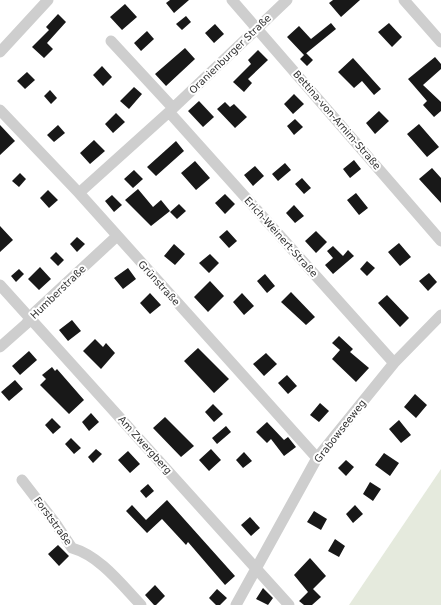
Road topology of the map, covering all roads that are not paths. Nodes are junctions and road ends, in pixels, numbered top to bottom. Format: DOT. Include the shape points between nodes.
graph roads {
  1 [pos="48,0"];
  2 [pos="232,0"];
  3 [pos="287,0"];
  4 [pos="404,0"];
  5 [pos="257,28"];
  6 [pos="111,41"];
  7 [pos="441,42"];
  8 [pos="0,52"];
  9 [pos="0,110"];
  10 [pos="171,110"];
  11 [pos="79,193"];
  12 [pos="117,236"];
  13 [pos="441,241"];
  14 [pos="0,285"];
  15 [pos="441,315"];
  16 [pos="30,318"];
  17 [pos="0,347"];
  18 [pos="394,362"];
  19 [pos="317,458"];
  20 [pos="22,480"];
  21 [pos="256,569"];
  22 [pos="142,605"];
  23 [pos="236,605"];
  24 [pos="289,605"];
  1 -- 8 [label="street"];
  2 -- 5 [label="street, Bettina-von-Arnim-Straße"];
  3 -- 5 [label="street, Oranienburger Straße"];
  4 -- 7 [label="street"];
  5 -- 10 [label="street, Oranienburger Straße"];
  5 -- 13 [label="street, Bettina-von-Arnim-Straße"];
  6 -- 10 [label="street"];
  9 -- 11 [label="street, Grünstraße"];
  10 -- 11 [label="street, Oranienburger Straße"];
  10 -- 18 [label="street, Erich-Weinert-Straße"];
  11 -- 12 [label="street, Grünstraße"];
  12 -- 16 [label="street, Humberstraße"];
  12 -- 19 [label="street, Grünstraße"];
  14 -- 16 [label="street, Am Zwergberg"];
  15 -- 18 [label="street, Grabowseeweg"];
  16 -- 17 [label="street, Humberstraße"];
  16 -- 21 [label="street, Am Zwergberg"];
  18 -- 19 [label="street, Grabowseeweg"];
  19 -- 21 [label="street, Grabowseeweg"];
  20 -- 22 [label="street, Forststraße" via="72,548 84,551"];
  21 -- 23 [label="street, Grabowseeweg"];
  21 -- 24 [label="street, Am Zwergberg"];
}
